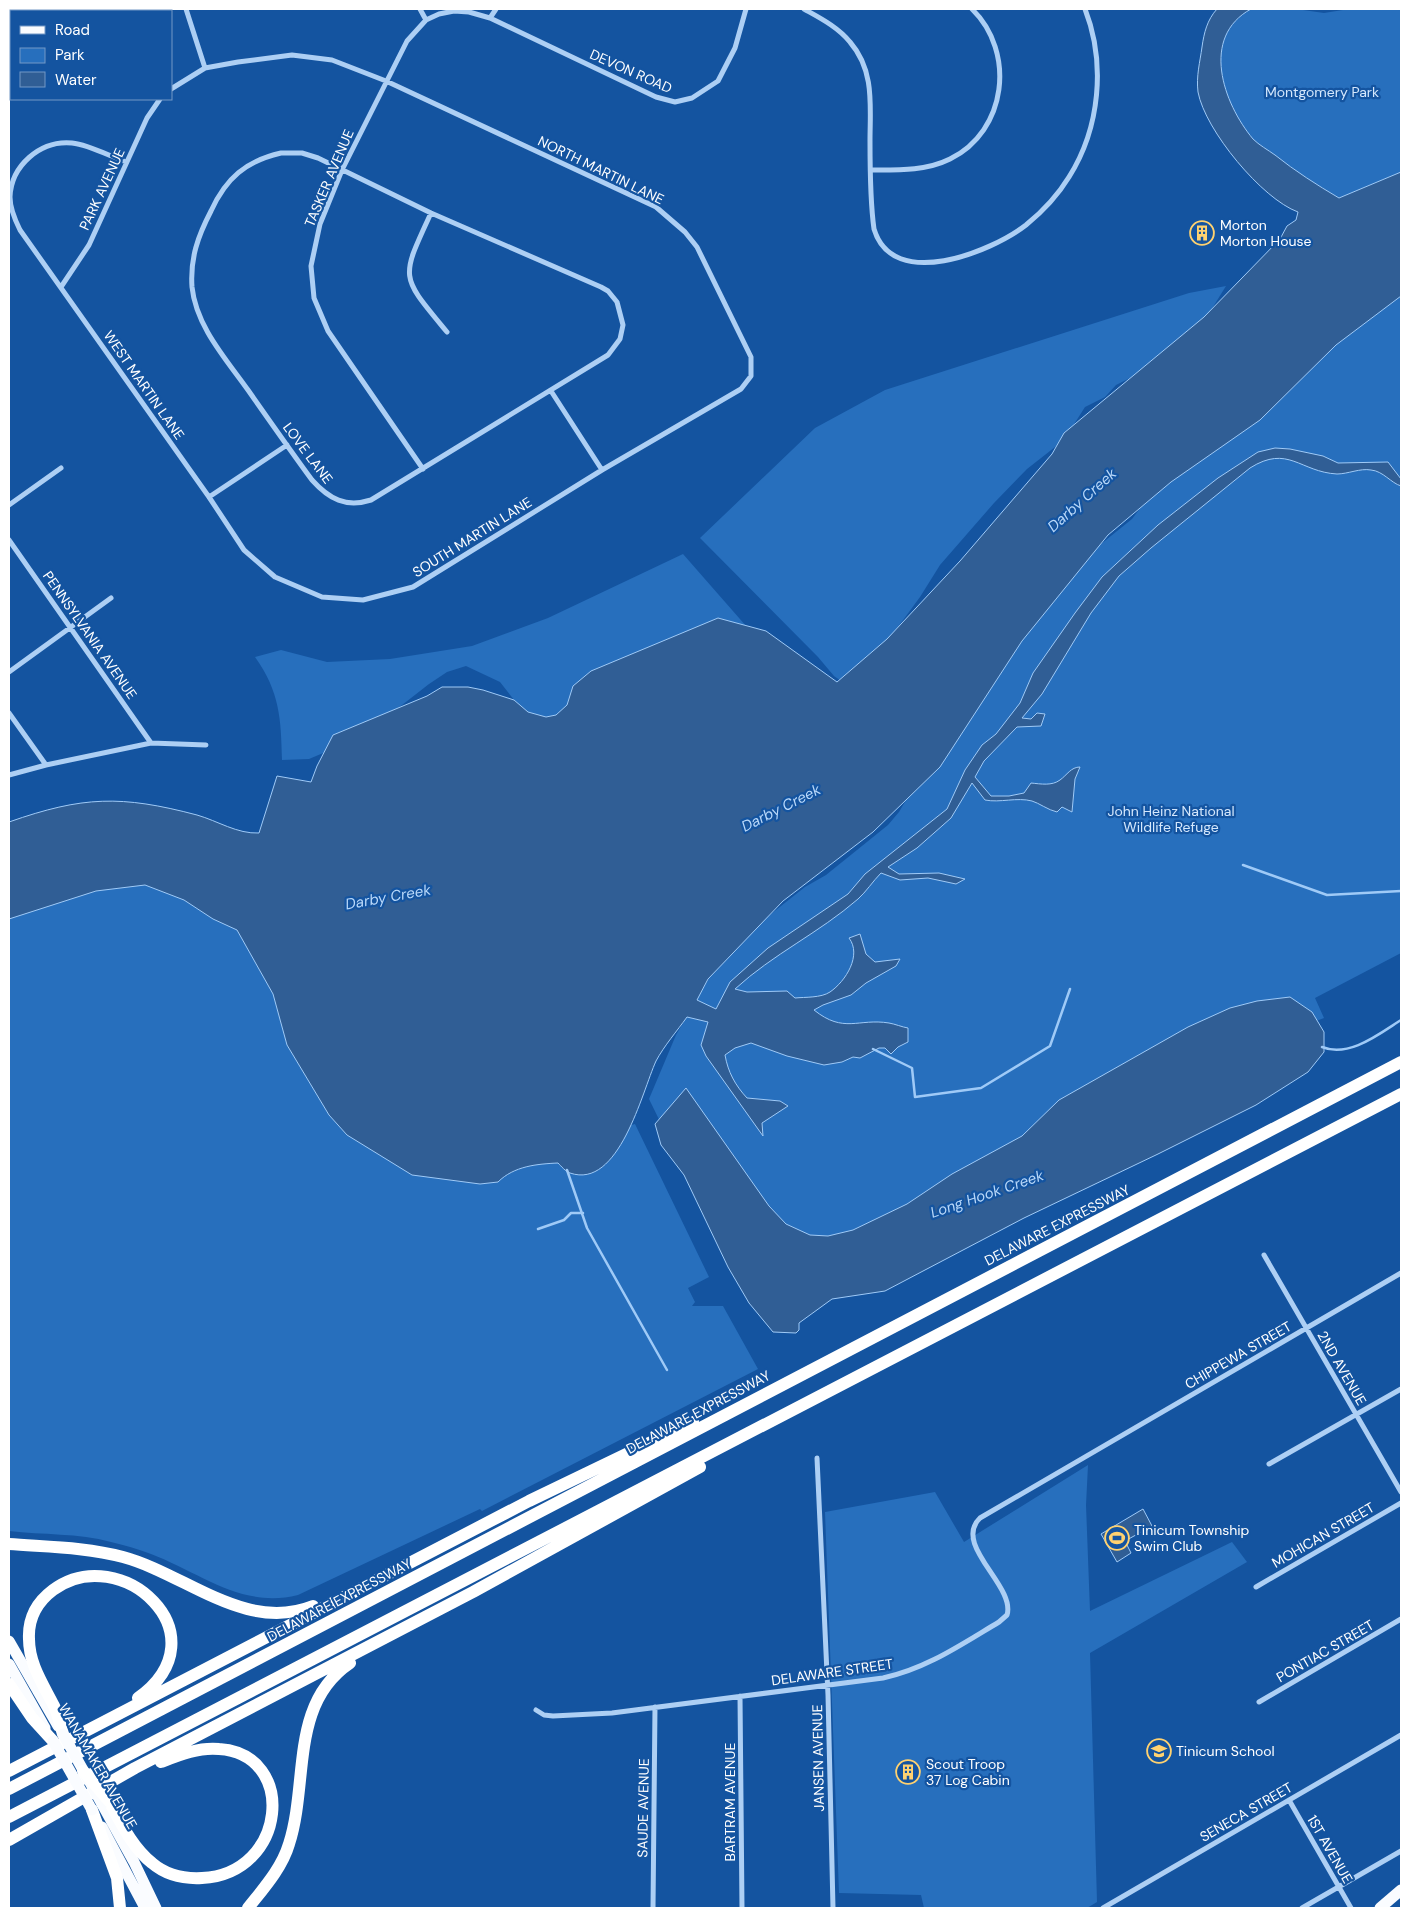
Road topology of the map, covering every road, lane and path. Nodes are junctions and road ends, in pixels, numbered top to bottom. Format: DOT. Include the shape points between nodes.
graph roads {
  1 [pos="186,9"];
  2 [pos="420,9"];
  3 [pos="496,9"];
  4 [pos="746,9"];
  5 [pos="804,9"];
  6 [pos="972,9"];
  7 [pos="1085,9"];
  8 [pos="490,18"];
  9 [pos="426,20"];
  10 [pos="205,68"];
  11 [pos="386,81"];
  12 [pos="172,87"];
  13 [pos="159,100"];
  14 [pos="126,162"];
  15 [pos="342,170"];
  16 [pos="871,170"];
  17 [pos="432,213"];
  18 [pos="61,287"];
  19 [pos="447,332"];
  20 [pos="551,391"];
  21 [pos="287,445"];
  22 [pos="61,468"];
  23 [pos="423,469"];
  24 [pos="602,470"];
  25 [pos="209,497"];
  26 [pos="9,505"];
  27 [pos="9,540"];
  28 [pos="111,598"];
  29 [pos="71,627"];
  30 [pos="9,672"];
  31 [pos="9,713"];
  32 [pos="151,743"];
  33 [pos="206,746"];
  34 [pos="46,765"];
  35 [pos="9,775"];
  36 [pos="1401,1062"];
  37 [pos="1401,1094"];
  38 [pos="1264,1255"];
  39 [pos="1401,1273"];
  40 [pos="1306,1329"];
  41 [pos="803,1374"];
  42 [pos="1401,1389"];
  43 [pos="1356,1415"];
  44 [pos="767,1424"];
  45 [pos="1087,1456"];
  46 [pos="817,1458"];
  47 [pos="1268,1464"];
  48 [pos="1401,1492"];
  49 [pos="1401,1503"];
  50 [pos="9,1544"];
  51 [pos="371,1583"];
  52 [pos="1256,1587"];
  53 [pos="1401,1619"];
  54 [pos="388,1636"];
  55 [pos="9,1641"];
  56 [pos="9,1664"];
  57 [pos="9,1684"];
  58 [pos="827,1685"];
  59 [pos="740,1696"];
  60 [pos="1259,1702"];
  61 [pos="656,1707"];
  62 [pos="536,1710"];
  63 [pos="91,1728"];
  64 [pos="1401,1734"];
  65 [pos="58,1738"];
  66 [pos="9,1770"];
  67 [pos="83,1770"];
  68 [pos="114,1781"];
  69 [pos="9,1789"];
  70 [pos="1288,1800"];
  71 [pos="101,1805"];
  72 [pos="54,1813"];
  73 [pos="9,1817"];
  74 [pos="9,1834"];
  75 [pos="9,1840"];
  76 [pos="1401,1850"];
  77 [pos="1339,1887"];
  78 [pos="1401,1890"];
  79 [pos="120,1908"];
  80 [pos="145,1908"];
  81 [pos="156,1908"];
  82 [pos="248,1908"];
  83 [pos="653,1908"];
  84 [pos="742,1908"];
  85 [pos="833,1908"];
  86 [pos="1103,1908"];
  87 [pos="1302,1908"];
  88 [pos="1351,1908"];
  89 [pos="1380,1908"];
  1 -- 10 [label="street"];
  2 -- 9 [label="street"];
  3 -- 8 [label="street"];
  4 -- 8 [label="street, DEVON ROAD" via="735,48 718,82 692,98 675,102 656,97"];
  5 -- 16 [label="street" via="829,23 850,42 864,66 871,95"];
  6 -- 16 [label="street" via="996,47 1000,72 997,103 988,123 965,150 936,165"];
  7 -- 16 [label="street" via="1094,37 1098,69 1091,128 1068,178 1050,202 1025,225 992,245 954,258 936,262 907,260 888,251 877,237 873,222"];
  8 -- 9 [label="street, TASKER AVENUE" via="454,10"];
  9 -- 11 [label="street, TASKER AVENUE" via="406,41"];
  10 -- 11 [label="street" via="272,57 308,55 332,60"];
  10 -- 12 [label="street"];
  11 -- 15 [label="street, TASKER AVENUE"];
  11 -- 24 [label="street, NORTH MARTIN LANE" via="656,207 697,247 749,352 751,376 740,389"];
  13 -- 14 [label="street, PARK AVENUE"];
  14 -- 18 [label="street, PARK AVENUE" via="89,245"];
  14 -- 18 [label="street, WEST MARTIN LANE" via="83,146 62,143 38,150 16,174 10,198 15,220"];
  15 -- 17 [label="street, LOVE LANE"];
  15 -- 21 [label="street, LOVE LANE" via="318,158 292,152 270,155 247,165 223,188 193,254 192,288 197,311"];
  15 -- 23 [label="street, TASKER AVENUE" via="314,246 311,266 314,298 328,332"];
  17 -- 19 [label="street" via="410,260 408,272 416,294"];
  17 -- 20 [label="street, LOVE LANE" via="602,287 613,296 623,325 617,346"];
  18 -- 25 [label="street, WEST MARTIN LANE"];
  20 -- 23 [label="street, LOVE LANE"];
  20 -- 24 [label="street"];
  21 -- 23 [label="street, LOVE LANE" via="318,487 340,502 371,500"];
  21 -- 25 [label="street"];
  22 -- 26 [label="street"];
  24 -- 25 [label="street, SOUTH MARTIN LANE" via="426,580 396,593 363,600 322,597 275,577 244,550"];
  27 -- 29 [label="street, PENNSYLVANIA AVENUE"];
  28 -- 29 [label="street"];
  29 -- 30 [label="street"];
  29 -- 32 [label="street, PENNSYLVANIA AVENUE"];
  31 -- 34 [label="street"];
  32 -- 33 [label="street"];
  32 -- 34 [label="street"];
  34 -- 35 [label="street"];
  36 -- 41 [label="highway, DELAWARE EXPRESSWAY"];
  37 -- 44 [label="highway"];
  38 -- 40 [label="street, 2ND AVENUE"];
  39 -- 40 [label="street, CHIPPEWA STREET"];
  40 -- 43 [label="street, 2ND AVENUE"];
  40 -- 45 [label="street, CHIPPEWA STREET"];
  41 -- 51 [label="highway" via="607,1462"];
  41 -- 69 [label="highway, DELAWARE EXPRESSWAY"];
  42 -- 43 [label="street"];
  43 -- 47 [label="street"];
  43 -- 48 [label="street, 2ND AVENUE"];
  44 -- 54 [label="highway" via="683,1477"];
  44 -- 73 [label="highway"];
  45 -- 58 [label="street, DELAWARE STREET" via="984,1516 975,1525 974,1543 1008,1604 1003,1620 910,1671"];
  46 -- 58 [label="street, JANSEN AVENUE"];
  49 -- 52 [label="street, MOHICAN STREET"];
  50 -- 51 [label="highway" via="89,1550 120,1556 163,1571 232,1605 265,1614 300,1610"];
  51 -- 63 [label="highway"];
  53 -- 60 [label="street, PONTIAC STREET"];
  54 -- 68 [label="highway"];
  54 -- 82 [label="highway" via="339,1670 316,1700 307,1729 290,1842 277,1868"];
  55 -- 65 [label="main road, WANAMAKER AVENUE"];
  56 -- 65 [label="main road, WANAMAKER AVENUE"];
  57 -- 65 [label="highway" via="32,1718"];
  58 -- 59 [label="street, DELAWARE STREET"];
  58 -- 85 [label="street, JANSEN AVENUE"];
  59 -- 61 [label="street, DELAWARE STREET"];
  59 -- 84 [label="street, BARTRAM AVENUE"];
  61 -- 62 [label="street, DELAWARE STREET" via="553,1716"];
  61 -- 83 [label="street, SAUDE AVENUE"];
  63 -- 65 [label="highway" via="157,1682 168,1665 171,1647 168,1623 153,1600 125,1582 100,1577 73,1580 56,1588 37,1606 30,1625 33,1663 55,1708"];
  63 -- 66 [label="highway"];
  64 -- 70 [label="street, SENECA STREET"];
  65 -- 67 [label="main road, WANAMAKER AVENUE, bridge"];
  65 -- 71 [label="main road, WANAMAKER AVENUE, bridge"];
  67 -- 71 [label="highway, bridge"];
  68 -- 71 [label="highway" via="189,1753 208,1749 229,1750 249,1760 264,1777 272,1798 272,1823 259,1849 238,1867 213,1877 185,1878 164,1871 148,1860"];
  68 -- 72 [label="highway"];
  70 -- 77 [label="street, 1ST AVENUE"];
  70 -- 86 [label="street, SENECA STREET"];
  71 -- 79 [label="highway"];
  71 -- 80 [label="main road, WANAMAKER AVENUE" via="121,1860"];
  71 -- 81 [label="main road, WANAMAKER AVENUE"];
  72 -- 74 [label="highway"];
  72 -- 75 [label="highway"];
  76 -- 77 [label="street"];
  77 -- 87 [label="street"];
  77 -- 88 [label="street, 1ST AVENUE"];
  78 -- 89 [label="main road"];
}
